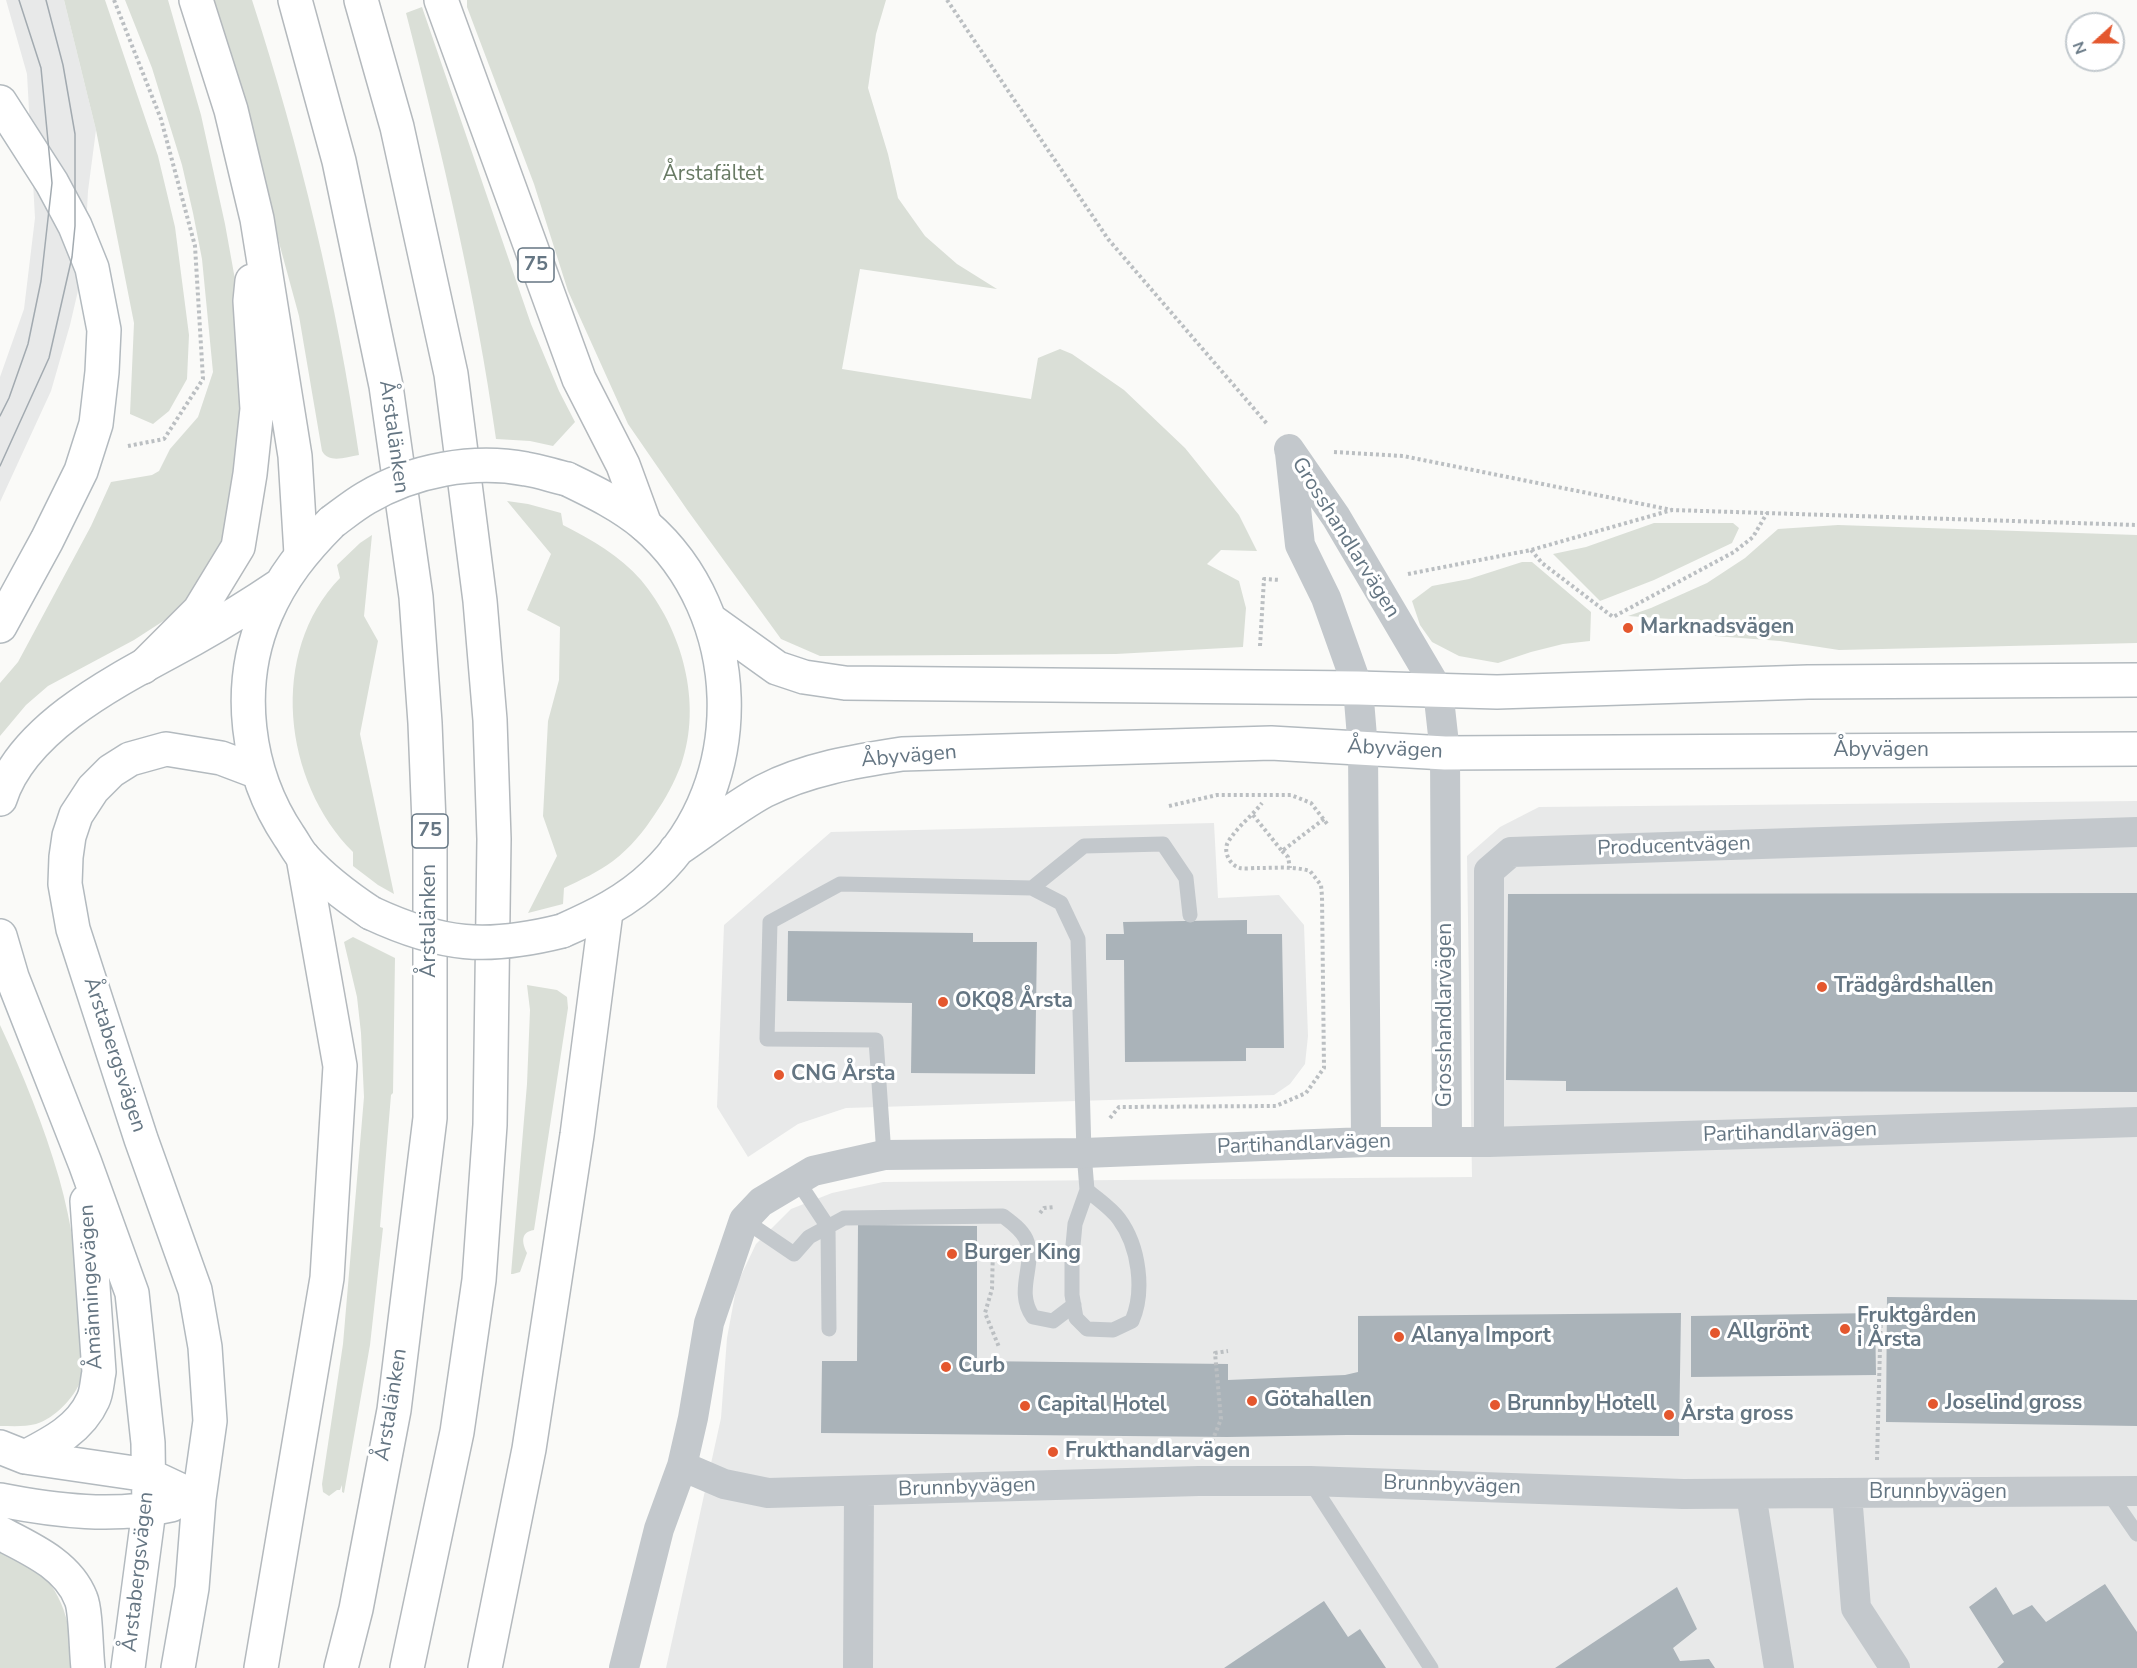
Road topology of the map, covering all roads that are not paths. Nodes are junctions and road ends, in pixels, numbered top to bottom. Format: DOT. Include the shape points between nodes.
graph roads {
  1 [pos="196,0"];
  2 [pos="295,0"];
  3 [pos="361,0"];
  4 [pos="441,0"];
  5 [pos="0,102"];
  6 [pos="257,219"];
  7 [pos="645,525"];
  8 [pos="301,554"];
  9 [pos="279,586"];
  10 [pos="710,620"];
  11 [pos="0,626"];
  12 [pos="143,667"];
  13 [pos="2137,680"];
  14 [pos="1358,688"];
  15 [pos="1438,690"];
  16 [pos="1363,749"];
  17 [pos="2137,749"];
  18 [pos="1445,753"];
  19 [pos="258,772"];
  20 [pos="0,799"];
  21 [pos="2137,832"];
  22 [pos="676,850"];
  23 [pos="303,857"];
  24 [pos="1032,888"];
  25 [pos="606,912"];
  26 [pos="1190,915"];
  27 [pos="0,936"];
  28 [pos="2137,1122"];
  29 [pos="1366,1142"];
  30 [pos="1447,1142"];
  31 [pos="1489,1142"];
  32 [pos="1084,1152"];
  33 [pos="884,1155"];
  34 [pos="85,1163"];
  35 [pos="798,1180"];
  36 [pos="1087,1190"];
  37 [pos="744,1220"];
  38 [pos="828,1227"];
  39 [pos="1074,1305"];
  40 [pos="829,1329"];
  41 [pos="13,1452"];
  42 [pos="682,1466"];
  43 [pos="148,1475"];
  44 [pos="1310,1481"];
  45 [pos="2137,1491"];
  46 [pos="859,1492"];
  47 [pos="2108,1492"];
  48 [pos="1751,1494"];
  49 [pos="1861,1494"];
  50 [pos="199,1499"];
  51 [pos="0,1500"];
  52 [pos="149,1510"];
  53 [pos="0,1533"];
  54 [pos="2137,1534"];
  55 [pos="88,1668"];
  56 [pos="128,1668"];
  57 [pos="178,1668"];
  58 [pos="261,1668"];
  59 [pos="341,1668"];
  60 [pos="407,1668"];
  61 [pos="485,1668"];
  62 [pos="624,1668"];
  63 [pos="858,1668"];
  64 [pos="1431,1668"];
  65 [pos="1779,1668"];
  66 [pos="1895,1668"];
  1 -- 6 [label="main road" via="231,110"];
  2 -- 59 [label="main road, Årstalänken / 75" via="339,161 386,386 416,597 430,848 430,1118 394,1410"];
  3 -- 60 [label="main road" via="397,126 451,374 480,601 494,827 490,1125 479,1280 457,1432"];
  4 -- 7 [label="main road, 75" via="579,379 623,465"];
  5 -- 11 [label="main road" via="75,226 92,268 104,330 96,424 81,471"];
  6 -- 8 [label="main road" via="295,456"];
  6 -- 12 [label="main road" via="250,301 256,409 238,547 199,611"];
  7 -- 8 [label="main road, bridge" via="604,496 567,479 485,465 443,469 403,480 332,522"];
  7 -- 10 [label="main road" via="692,583"];
  8 -- 9 [label="main road"];
  9 -- 12 [label="main road"];
  9 -- 19 [label="main road" via="255,645 249,677 251,741"];
  10 -- 14 [label="main road" via="777,668 845,683"];
  10 -- 22 [label="main road" via="721,659 725,699 723,740 698,816"];
  12 -- 20 [label="main road" via="85,700 34,743 5,783"];
  13 -- 15 [label="main road"];
  14 -- 15 [label="main road"];
  14 -- 15 [label="street, Grosshandlarvägen" via="1326,598 1300,544 1289,449 1336,517"];
  14 -- 16 [label="street, Grosshandlarvägen"];
  15 -- 18 [label="street, Grosshandlarvägen"];
  16 -- 18 [label="main road, Åbyvägen"];
  16 -- 22 [label="main road, Åbyvägen" via="1271,743 903,754 854,761 764,791"];
  16 -- 29 [label="street, Grosshandlarvägen"];
  17 -- 18 [label="main road, Åbyvägen"];
  18 -- 30 [label="street, Grosshandlarvägen"];
  19 -- 23 [label="main road" via="276,817"];
  19 -- 50 [label="main road, Årstabergsvägen" via="221,758 166,749 130,759 111,771 87,798 76,815 66,857 65,884 73,929 195,1290 205,1347 210,1421"];
  21 -- 31 [label="street, Producentvägen" via="1511,852 1489,872"];
  22 -- 25 [label="main road" via="656,873"];
  23 -- 25 [label="main road, bridge" via="338,891 371,913 407,930 455,941 524,941 562,932"];
  23 -- 58 [label="main road" via="340,1066 327,1278"];
  24 -- 26 [label="lane" via="1084,846 1162,844 1186,878"];
  24 -- 32 [label="lane" via="1061,903 1078,939"];
  24 -- 33 [label="lane" via="840,884 770,922 767,1040 876,1040"];
  25 -- 61 [label="main road" via="529,1449"];
  27 -- 34 [label="main road, Årstabergsvägen" via="12,977"];
  28 -- 31 [label="street, Partihandlarvägen"];
  29 -- 30 [label="street, Partihandlarvägen"];
  29 -- 32 [label="street, Partihandlarvägen"];
  30 -- 31 [label="street, Partihandlarvägen"];
  32 -- 33 [label="street, Partihandlarvägen"];
  32 -- 36 [label="lane"];
  33 -- 35 [label="street, Partihandlarvägen" via="813,1171"];
  34 -- 41 [label="main road, Åmänningevägen" via="99,1372 94,1398 80,1422 56,1441"];
  34 -- 43 [label="main road, Årstabergsvägen" via="132,1293"];
  35 -- 37 [label="street, Partihandlarvägen" via="761,1202"];
  35 -- 38 [label="lane"];
  36 -- 39 [label="lane" via="1075,1224 1071,1256"];
  36 -- 39 [label="lane" via="1118,1218 1134,1246 1138,1306 1132,1321 1113,1330 1087,1329 1076,1318"];
  37 -- 38 [label="lane" via="794,1254 809,1237"];
  37 -- 42 [label="street, Partihandlarvägen" via="709,1323"];
  38 -- 39 [label="lane" via="844,1218 1003,1216 1020,1231 1029,1249 1024,1289 1026,1307 1033,1317 1053,1321"];
  38 -- 40 [label="lane"];
  41 -- 43 [label="main road, Årstabergsvägen"];
  42 -- 46 [label="street, Brunnbyvägen" via="724,1484 768,1493"];
  42 -- 62 [label="street, Partihandlarvägen" via="659,1529"];
  43 -- 50 [label="main road, Årstabergsvägen"];
  43 -- 52 [label="main road, Årstabergsvägen"];
  44 -- 46 [label="street, Brunnbyvägen"];
  44 -- 48 [label="street, Brunnbyvägen"];
  44 -- 64 [label="lane"];
  45 -- 47 [label="street, Brunnbyvägen"];
  46 -- 63 [label="street"];
  47 -- 49 [label="street, Brunnbyvägen"];
  47 -- 54 [label="lane"];
  48 -- 49 [label="street, Brunnbyvägen"];
  48 -- 65 [label="street"];
  49 -- 66 [label="street" via="1856,1608"];
  50 -- 52 [label="main road"];
  50 -- 57 [label="main road, Årstabergsvägen" via="192,1588"];
  51 -- 52 [label="main road" via="50,1509"];
  52 -- 56 [label="main road, Årstabergsvägen"];
  53 -- 55 [label="main road" via="67,1574 82,1600"];
}
